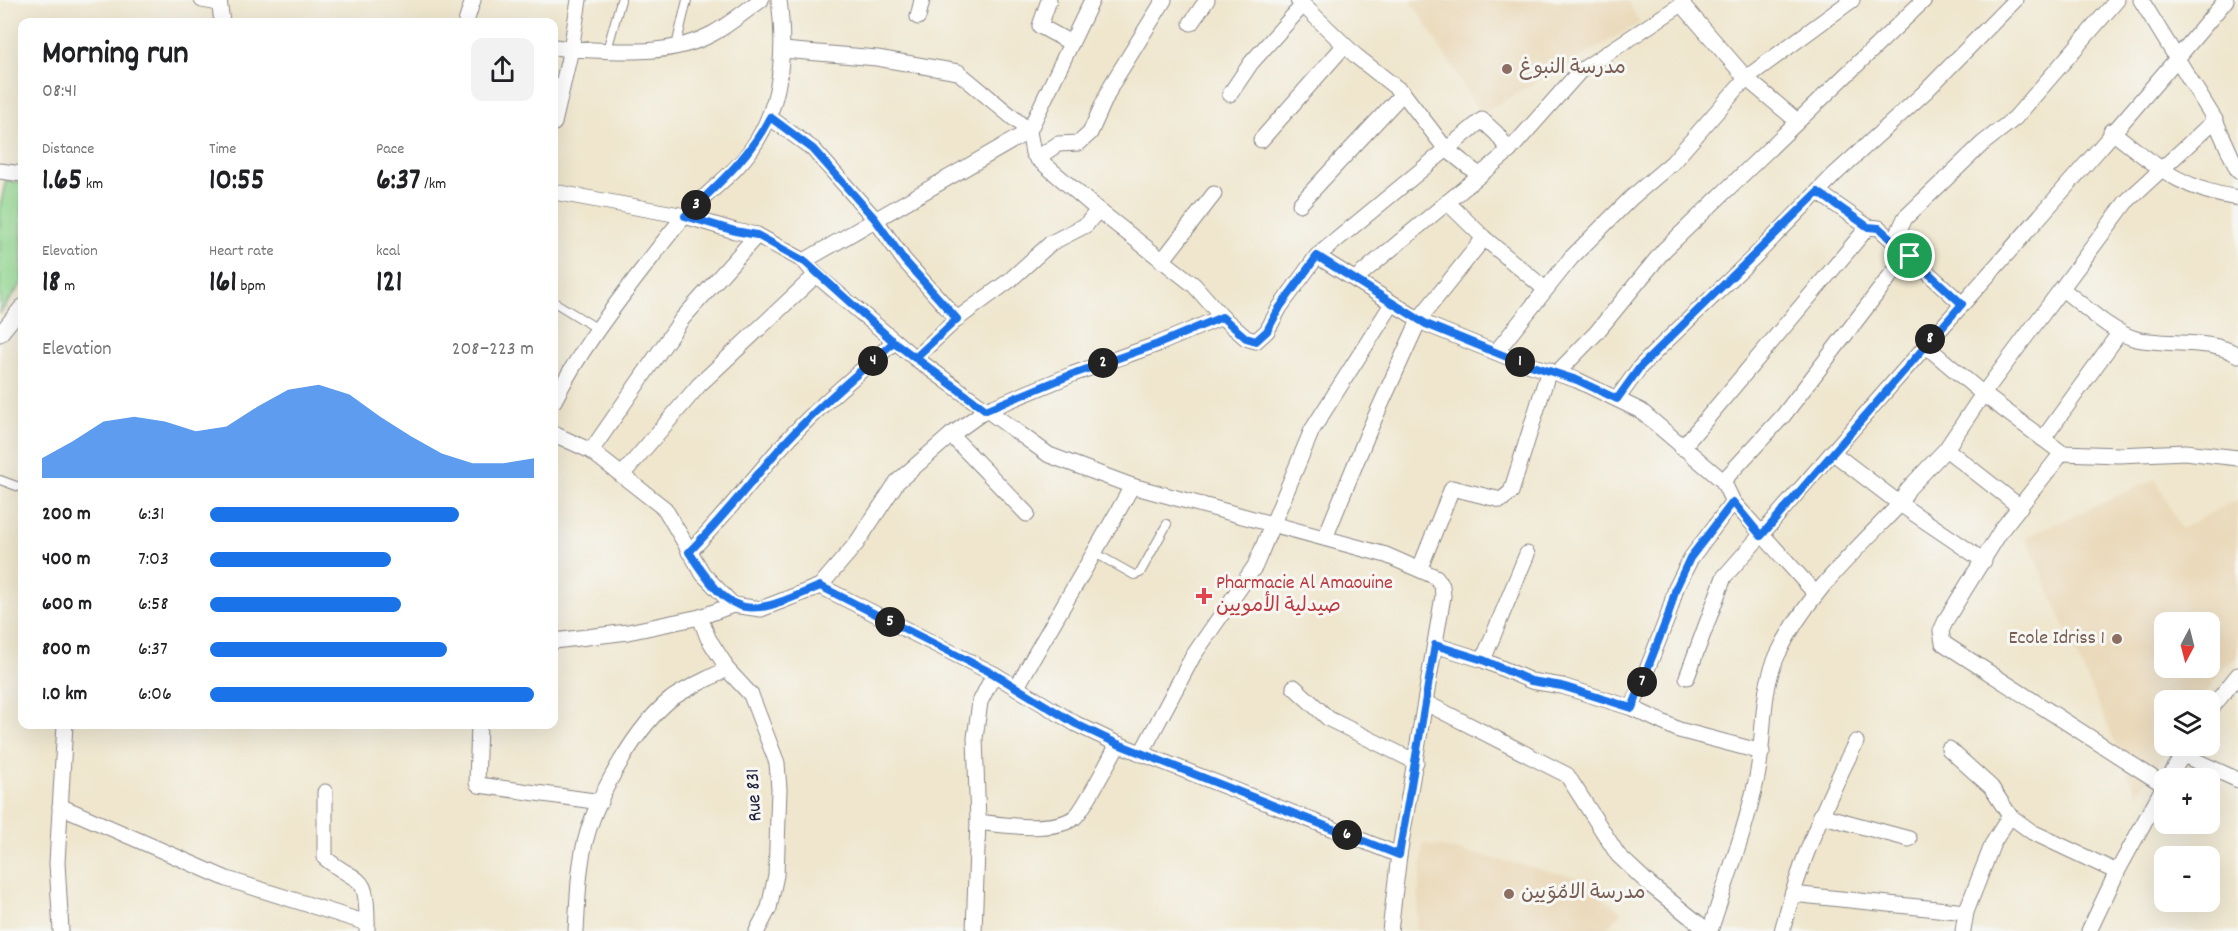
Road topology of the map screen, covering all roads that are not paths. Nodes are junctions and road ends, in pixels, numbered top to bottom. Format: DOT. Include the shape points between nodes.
graph roads {
  1 [pos="202,0"];
  2 [pos="473,0"];
  3 [pos="579,0"];
  4 [pos="621,0"];
  5 [pos="687,0"];
  6 [pos="761,0"];
  7 [pos="778,0"];
  8 [pos="922,0"];
  9 [pos="1048,0"];
  10 [pos="1092,0"];
  11 [pos="1164,0"];
  12 [pos="1207,0"];
  13 [pos="1852,0"];
  14 [pos="1924,0"];
  15 [pos="2015,0"];
  16 [pos="2117,0"];
  17 [pos="2141,0"];
  18 [pos="2226,0"];
  19 [pos="219,1"];
  20 [pos="1683,2"];
  21 [pos="1300,3"];
  22 [pos="918,17"];
  23 [pos="221,18"];
  24 [pos="467,18"];
  25 [pos="1191,22"];
  26 [pos="1071,43"];
  27 [pos="676,46"];
  28 [pos="1344,46"];
  29 [pos="558,47"];
  30 [pos="571,49"];
  31 [pos="607,50"];
  32 [pos="783,50"];
  33 [pos="2176,60"];
  34 [pos="1746,78"];
  35 [pos="1403,93"];
  36 [pos="1230,94"];
  37 [pos="558,106"];
  38 [pos="770,117"];
  39 [pos="1796,120"];
  40 [pos="2215,120"];
  41 [pos="1029,131"];
  42 [pos="2112,131"];
  43 [pos="1261,140"];
  44 [pos="1445,148"];
  45 [pos="1509,151"];
  46 [pos="1037,158"];
  47 [pos="2160,168"];
  48 [pos="0,171"];
  49 [pos="2238,171"];
  50 [pos="18,173"];
  51 [pos="1479,175"];
  52 [pos="1818,192"];
  53 [pos="558,193"];
  54 [pos="1214,194"];
  55 [pos="2238,198"];
  56 [pos="1447,202"];
  57 [pos="1300,204"];
  58 [pos="1098,210"];
  59 [pos="685,216"];
  60 [pos="875,219"];
  61 [pos="1868,227"];
  62 [pos="757,235"];
  63 [pos="1484,238"];
  64 [pos="1317,256"];
  65 [pos="1910,256"];
  66 [pos="804,261"];
  67 [pos="1162,261"];
  68 [pos="816,274"];
  69 [pos="1355,279"];
  70 [pos="1545,289"];
  71 [pos="2062,289"];
  72 [pos="558,304"];
  73 [pos="1392,304"];
  74 [pos="1962,304"];
  75 [pos="18,312"];
  76 [pos="1222,317"];
  77 [pos="1420,318"];
  78 [pos="957,319"];
  79 [pos="598,329"];
  80 [pos="2120,332"];
  81 [pos="0,334"];
  82 [pos="894,342"];
  83 [pos="1925,345"];
  84 [pos="1496,352"];
  85 [pos="2238,355"];
  86 [pos="915,358"];
  87 [pos="1553,372"];
  88 [pos="558,393"];
  89 [pos="1983,394"];
  90 [pos="1617,399"];
  91 [pos="986,410"];
  92 [pos="951,435"];
  93 [pos="558,436"];
  94 [pos="2043,439"];
  95 [pos="1682,447"];
  96 [pos="1946,449"];
  97 [pos="591,451"];
  98 [pos="1832,452"];
  99 [pos="2062,453"];
  100 [pos="2238,459"];
  101 [pos="622,475"];
  102 [pos="0,480"];
  103 [pos="1722,481"];
  104 [pos="1132,486"];
  105 [pos="18,487"];
  106 [pos="1733,502"];
  107 [pos="1900,504"];
  108 [pos="2020,507"];
  109 [pos="1027,514"];
  110 [pos="1167,524"];
  111 [pos="1275,524"];
  112 [pos="1761,536"];
  113 [pos="1325,538"];
  114 [pos="689,552"];
  115 [pos="1095,553"];
  116 [pos="1527,554"];
  117 [pos="1984,561"];
  118 [pos="1420,568"];
  119 [pos="820,586"];
  120 [pos="1815,593"];
  121 [pos="734,606"];
  122 [pos="700,617"];
  123 [pos="558,641"];
  124 [pos="1435,645"];
  125 [pos="1483,660"];
  126 [pos="725,667"];
  127 [pos="994,674"];
  128 [pos="2238,675"];
  129 [pos="1687,677"];
  130 [pos="1017,687"];
  131 [pos="1293,687"];
  132 [pos="2220,698"];
  133 [pos="1426,703"];
  134 [pos="1632,708"];
  135 [pos="65,729"];
  136 [pos="479,729"];
  137 [pos="1856,742"];
  138 [pos="1118,744"];
  139 [pos="1949,749"];
  140 [pos="1762,752"];
  141 [pos="1141,753"];
  142 [pos="2196,756"];
  143 [pos="1416,762"];
  144 [pos="2154,780"];
  145 [pos="2238,780"];
  146 [pos="325,792"];
  147 [pos="601,802"];
  148 [pos="2154,804"];
  149 [pos="60,806"];
  150 [pos="1820,814"];
  151 [pos="2010,816"];
  152 [pos="978,822"];
  153 [pos="1909,839"];
  154 [pos="1399,855"];
  155 [pos="2117,872"];
  156 [pos="1792,894"];
  157 [pos="1966,912"];
  158 [pos="367,927"];
  159 [pos="61,931"];
  160 [pos="576,931"];
  161 [pos="757,931"];
  162 [pos="974,931"];
  163 [pos="1390,931"];
  164 [pos="1709,931"];
  165 [pos="1782,931"];
  166 [pos="1963,931"];
  167 [pos="2089,931"];
  1 -- 19 [label="street"];
  2 -- 24 [label="street"];
  3 -- 30 [label="street"];
  4 -- 31 [label="lane"];
  5 -- 27 [label="lane"];
  6 -- 27 [label="street" via="713,33"];
  7 -- 32 [label="street"];
  8 -- 22 [label="street"];
  9 -- 26 [label="street" via="1040,26"];
  10 -- 26 [label="street"];
  11 -- 46 [label="street" via="1112,84 1090,133 1079,143 1059,144"];
  12 -- 25 [label="street"];
  13 -- 34 [label="street"];
  14 -- 39 [label="street"];
  15 -- 52 [label="street" via="1925,92"];
  16 -- 65 [label="street" via="2015,118 1905,218 1899,231"];
  17 -- 33 [label="street"];
  18 -- 33 [label="street"];
  19 -- 23 [label="street"];
  20 -- 34 [label="street"];
  20 -- 45 [label="street" via="1580,71"];
  21 -- 28 [label="street"];
  21 -- 36 [label="street"];
  26 -- 41 [label="street"];
  27 -- 31 [label="street"];
  28 -- 35 [label="street"];
  28 -- 43 [label="street"];
  29 -- 30 [label="street"];
  30 -- 31 [label="street"];
  30 -- 37 [label="street"];
  32 -- 38 [label="street"];
  32 -- 41 [label="street" via="948,69 966,77"];
  33 -- 40 [label="street"];
  33 -- 42 [label="street"];
  34 -- 39 [label="street"];
  34 -- 70 [label="street" via="1679,156 1601,226"];
  35 -- 44 [label="street"];
  35 -- 57 [label="street"];
  38 -- 59 [label="street" via="736,167"];
  38 -- 60 [label="street" via="813,149"];
  39 -- 87 [label="street" via="1664,250 1596,333"];
  40 -- 47 [label="street"];
  40 -- 49 [label="street"];
  41 -- 46 [label="street"];
  41 -- 60 [label="street"];
  42 -- 47 [label="street"];
  42 -- 74 [label="street"];
  44 -- 45 [label="street" via="1482,120"];
  44 -- 51 [label="street"];
  44 -- 64 [label="street"];
  45 -- 51 [label="street"];
  46 -- 58 [label="street"];
  47 -- 55 [label="street" via="2200,190"];
  47 -- 71 [label="street" via="2096,239"];
  48 -- 50 [label="street"];
  51 -- 56 [label="street"];
  52 -- 61 [label="street"];
  52 -- 90 [label="street" via="1640,367"];
  53 -- 59 [label="street"];
  54 -- 67 [label="street"];
  56 -- 63 [label="street"];
  56 -- 69 [label="street"];
  58 -- 67 [label="street"];
  58 -- 78 [label="street" via="1086,225 1051,243 1011,280"];
  59 -- 62 [label="street"];
  59 -- 79 [label="street"];
  60 -- 66 [label="street"];
  60 -- 78 [label="street" via="904,260"];
  61 -- 65 [label="street" via="1879,228"];
  61 -- 95 [label="street"];
  62 -- 66 [label="street"];
  62 -- 97 [label="street" via="682,319"];
  63 -- 70 [label="street"];
  63 -- 77 [label="street"];
  64 -- 69 [label="street"];
  64 -- 76 [label="street" via="1267,331 1256,341 1246,338"];
  65 -- 74 [label="street"];
  65 -- 103 [label="street" via="1891,275 1783,416"];
  66 -- 68 [label="street"];
  67 -- 76 [label="street" via="1194,285"];
  68 -- 82 [label="street"];
  68 -- 101 [label="street" via="699,385"];
  69 -- 73 [label="street"];
  70 -- 84 [label="street"];
  71 -- 80 [label="street"];
  71 -- 89 [label="street"];
  72 -- 79 [label="lane"];
  73 -- 77 [label="street"];
  73 -- 111 [label="street" via="1312,430"];
  74 -- 83 [label="street"];
  75 -- 81 [label="street"];
  76 -- 91 [label="street"];
  77 -- 84 [label="street" via="1426,324"];
  77 -- 113 [label="street"];
  78 -- 86 [label="street"];
  79 -- 88 [label="street"];
  80 -- 85 [label="street" via="2136,339 2213,346"];
  80 -- 94 [label="street"];
  82 -- 86 [label="street"];
  82 -- 114 [label="street" via="774,454 723,518"];
  83 -- 89 [label="street"];
  83 -- 98 [label="street"];
  84 -- 87 [label="street"];
  86 -- 91 [label="street"];
  87 -- 90 [label="street"];
  87 -- 118 [label="street" via="1507,498 1501,500 1452,488"];
  89 -- 94 [label="street"];
  89 -- 96 [label="street"];
  90 -- 95 [label="street" via="1649,417"];
  91 -- 92 [label="street"];
  91 -- 104 [label="street" via="1049,454"];
  92 -- 109 [label="street"];
  92 -- 119 [label="street" via="888,494 856,544"];
  93 -- 97 [label="street"];
  94 -- 99 [label="street"];
  95 -- 103 [label="street"];
  96 -- 107 [label="street" via="1908,489"];
  96 -- 108 [label="street"];
  97 -- 101 [label="street"];
  98 -- 107 [label="street"];
  98 -- 112 [label="street"];
  99 -- 100 [label="street" via="2185,452"];
  99 -- 108 [label="street"];
  101 -- 114 [label="street" via="664,509"];
  102 -- 105 [label="lane"];
  103 -- 106 [label="street"];
  104 -- 111 [label="street"];
  104 -- 115 [label="street"];
  106 -- 112 [label="street"];
  106 -- 134 [label="street" via="1690,558"];
  107 -- 117 [label="street"];
  107 -- 120 [label="street"];
  108 -- 117 [label="street"];
  110 -- 115 [label="lane" via="1140,573 1134,575"];
  111 -- 113 [label="street"];
  111 -- 141 [label="street" via="1256,566 1193,657"];
  112 -- 120 [label="street"];
  112 -- 129 [label="street" via="1724,577"];
  113 -- 118 [label="street"];
  114 -- 121 [label="street" via="703,574"];
  115 -- 130 [label="street" via="1057,612"];
  116 -- 125 [label="street"];
  117 -- 144 [label="street" via="1947,618 1941,631 1943,643"];
  118 -- 124 [label="street" via="1442,585"];
  119 -- 121 [label="street" via="761,609"];
  119 -- 127 [label="street"];
  120 -- 140 [label="street" via="1776,658 1765,701"];
  121 -- 122 [label="street"];
  122 -- 123 [label="street" via="628,632"];
  122 -- 126 [label="street, Rue 831"];
  124 -- 125 [label="street"];
  124 -- 133 [label="street"];
  125 -- 134 [label="street" via="1531,681 1562,686"];
  126 -- 147 [label="street" via="672,698 655,714"];
  126 -- 161 [label="street, Rue 831" via="751,695 777,763 776,875 769,908"];
  127 -- 130 [label="street"];
  127 -- 152 [label="street" via="980,702 975,738"];
  128 -- 132 [label="street"];
  130 -- 138 [label="street" via="1076,724"];
  131 -- 143 [label="street" via="1329,719"];
  133 -- 143 [label="street"];
  133 -- 164 [label="street" via="1567,775 1618,855 1649,885"];
  134 -- 140 [label="street" via="1678,730"];
  135 -- 149 [label="street"];
  136 -- 147 [label="street" via="479,785"];
  137 -- 150 [label="street"];
  138 -- 141 [label="street"];
  138 -- 152 [label="street" via="1076,817 1032,826"];
  139 -- 151 [label="street" via="1990,787"];
  140 -- 164 [label="street" via="1756,783"];
  141 -- 154 [label="street"];
  142 -- 145 [label="street"];
  143 -- 154 [label="street"];
  146 -- 158 [label="street" via="325,858 364,886 368,894"];
  147 -- 160 [label="street" via="587,835 579,876"];
  148 -- 155 [label="street"];
  149 -- 158 [label="street" via="227,879"];
  149 -- 159 [label="street" via="57,873"];
  150 -- 153 [label="street"];
  150 -- 156 [label="street"];
  151 -- 155 [label="street" via="2032,832"];
  151 -- 157 [label="street" via="1993,843"];
  152 -- 162 [label="street"];
  154 -- 163 [label="street"];
  155 -- 167 [label="street"];
  156 -- 157 [label="street"];
  156 -- 165 [label="street"];
  157 -- 166 [label="street"];
}
